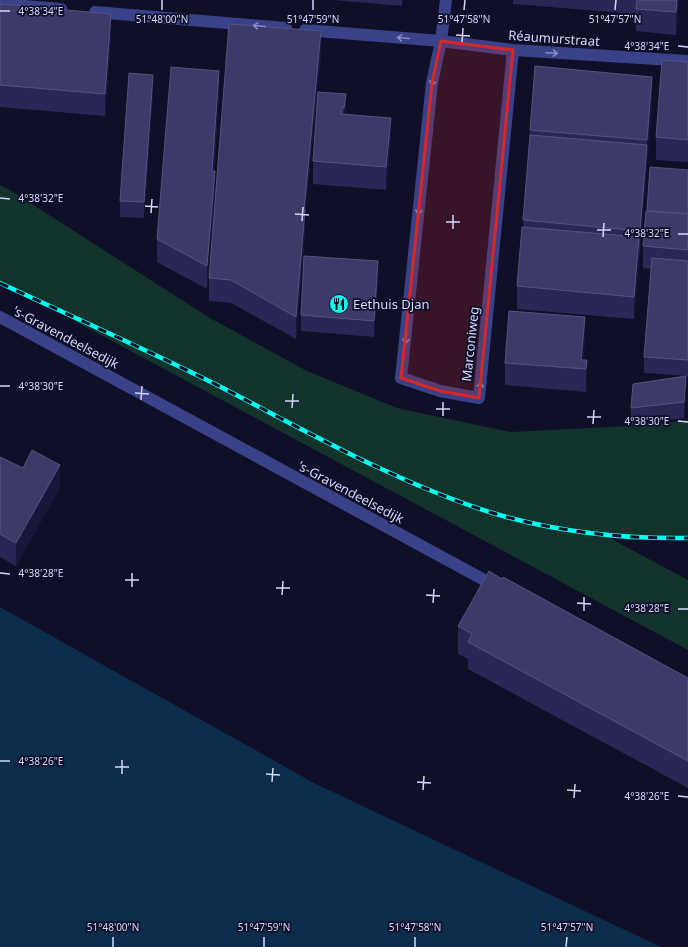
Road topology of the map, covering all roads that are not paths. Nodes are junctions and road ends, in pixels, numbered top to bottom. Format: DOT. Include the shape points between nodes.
graph roads {
  1 [pos="446,0"];
  2 [pos="0,4"];
  3 [pos="71,10"];
  4 [pos="87,12"];
  5 [pos="441,41"];
  6 [pos="513,50"];
  7 [pos="688,61"];
  8 [pos="0,317"];
  9 [pos="512,595"];
  1 -- 5 [label="street, Marconiweg"];
  2 -- 3 [label="street"];
  5 -- 4 [label="street, Réaumurstraat, one-way"];
  5 -- 6 [label="street, Réaumurstraat"];
  5 -- 6 [label="street, Marconiweg, one-way" via="432,84 401,378 440,391 479,398"];
  6 -- 7 [label="street, Réaumurstraat, one-way"];
  8 -- 9 [label="street, 's-Gravendeelsedijk"];
}
